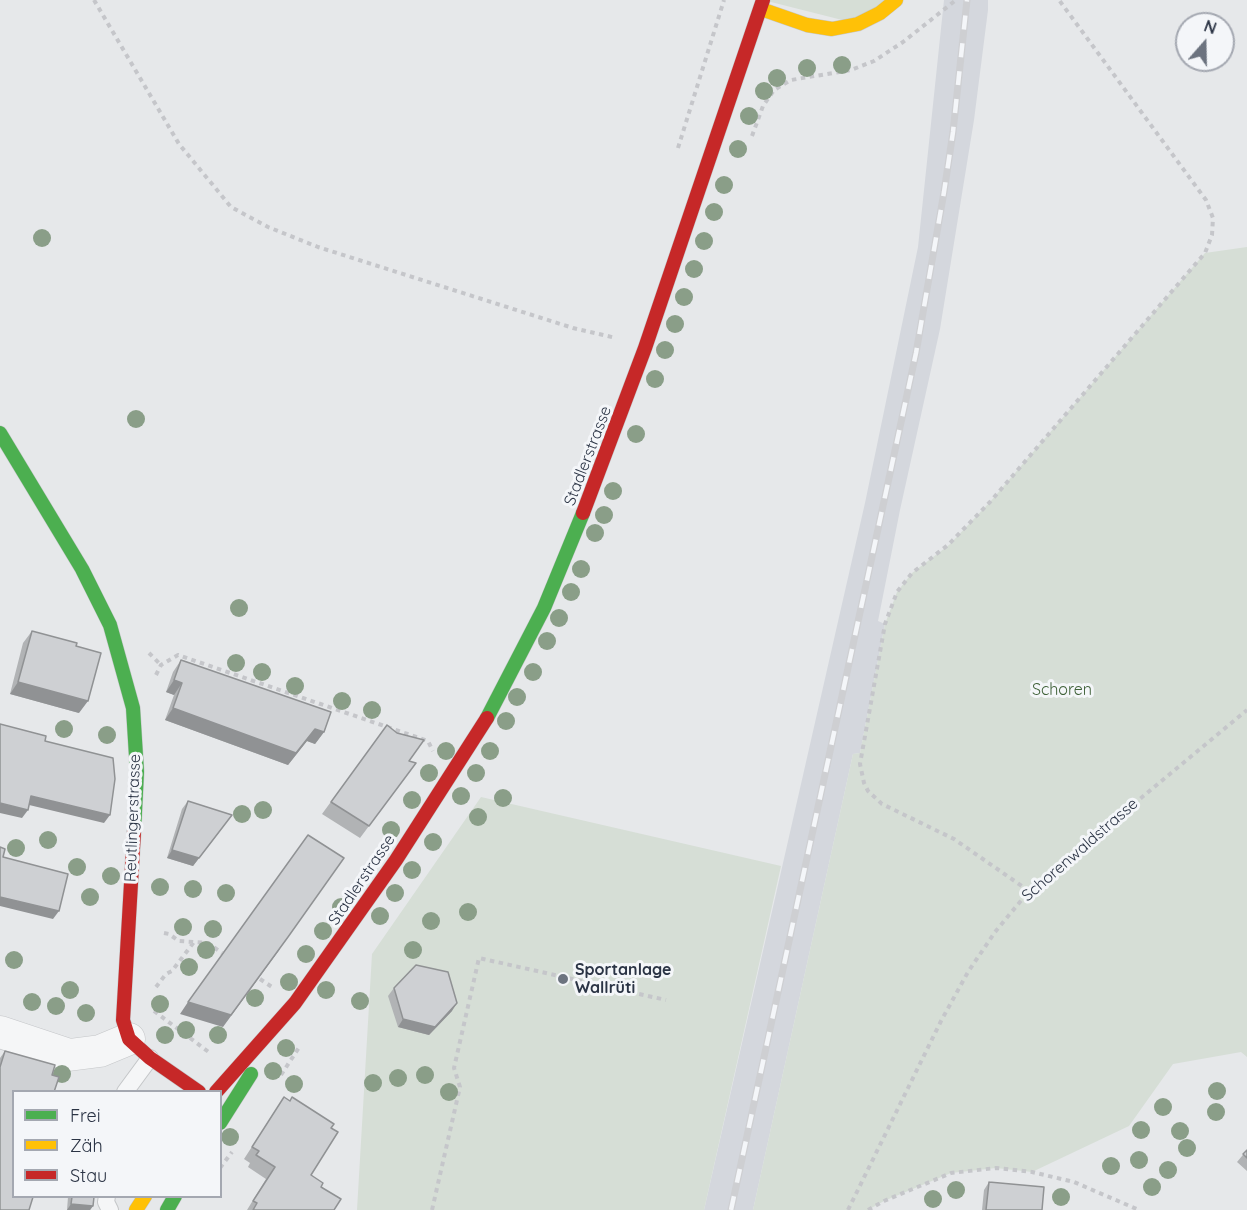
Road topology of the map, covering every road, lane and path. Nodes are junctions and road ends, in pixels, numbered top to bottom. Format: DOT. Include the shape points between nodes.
graph roads {
  1 [pos="94,0"];
  2 [pos="896,0"];
  3 [pos="956,0"];
  4 [pos="1059,0"];
  5 [pos="762,5"];
  6 [pos="763,105"];
  7 [pos="645,348"];
  8 [pos="0,433"];
  9 [pos="155,678"];
  10 [pos="1247,710"];
  11 [pos="434,753"];
  12 [pos="1029,891"];
  13 [pos="164,933"];
  14 [pos="194,942"];
  15 [pos="222,953"];
  16 [pos="153,991"];
  17 [pos="666,1000"];
  18 [pos="153,1002"];
  19 [pos="295,1003"];
  20 [pos="0,1032"];
  21 [pos="139,1048"];
  22 [pos="213,1055"];
  23 [pos="125,1090"];
  24 [pos="196,1090"];
  25 [pos="222,1107"];
  26 [pos="222,1107"];
  27 [pos="432,1210"];
  28 [pos="848,1210"];
  29 [pos="868,1210"];
  30 [pos="1139,1210"];
  1 -- 7 [label="path" via="179,144 231,207 318,247"];
  2 -- 5 [label="main road, Stadlerstrasse" via="858,24 832,29 807,25"];
  3 -- 6 [label="path" via="874,61 851,70 791,80 774,90"];
  4 -- 12 [label="path" via="1206,200 1213,218 1212,235 1205,253 990,502 948,545 912,573 897,592 885,624 860,764 868,791 882,804 954,839"];
  5 -- 7 [label="main road, Stadlerstrasse"];
  7 -- 19 [label="main road, Stadlerstrasse" via="599,475 543,608 480,732"];
  8 -- 21 [label="main road, Reutlingerstrasse" via="82,569 110,625 133,708 137,772 123,1020"];
  9 -- 11 [label="path" via="161,665 178,655 428,741"];
  10 -- 12 [label="path, Schorenwaldstrasse"];
  12 -- 28 [label="path, Schorenwaldstrasse" via="995,932 954,996"];
  13 -- 14 [label="path" via="179,941"];
  14 -- 15 [label="path" via="208,943"];
  14 -- 16 [label="path"];
  17 -- 27 [label="path" via="479,958 454,1068 460,1087"];
  18 -- 22 [label="path" via="154,1012"];
  19 -- 25 [label="main road, Stadlerstrasse"];
  19 -- 26 [label="main road, Stadlerstrasse"];
  20 -- 21 [label="street" via="69,1055"];
  21 -- 23 [label="lane"];
  21 -- 24 [label="main road"];
  29 -- 30 [label="path" via="951,1173 996,1168 1063,1179"];
}
